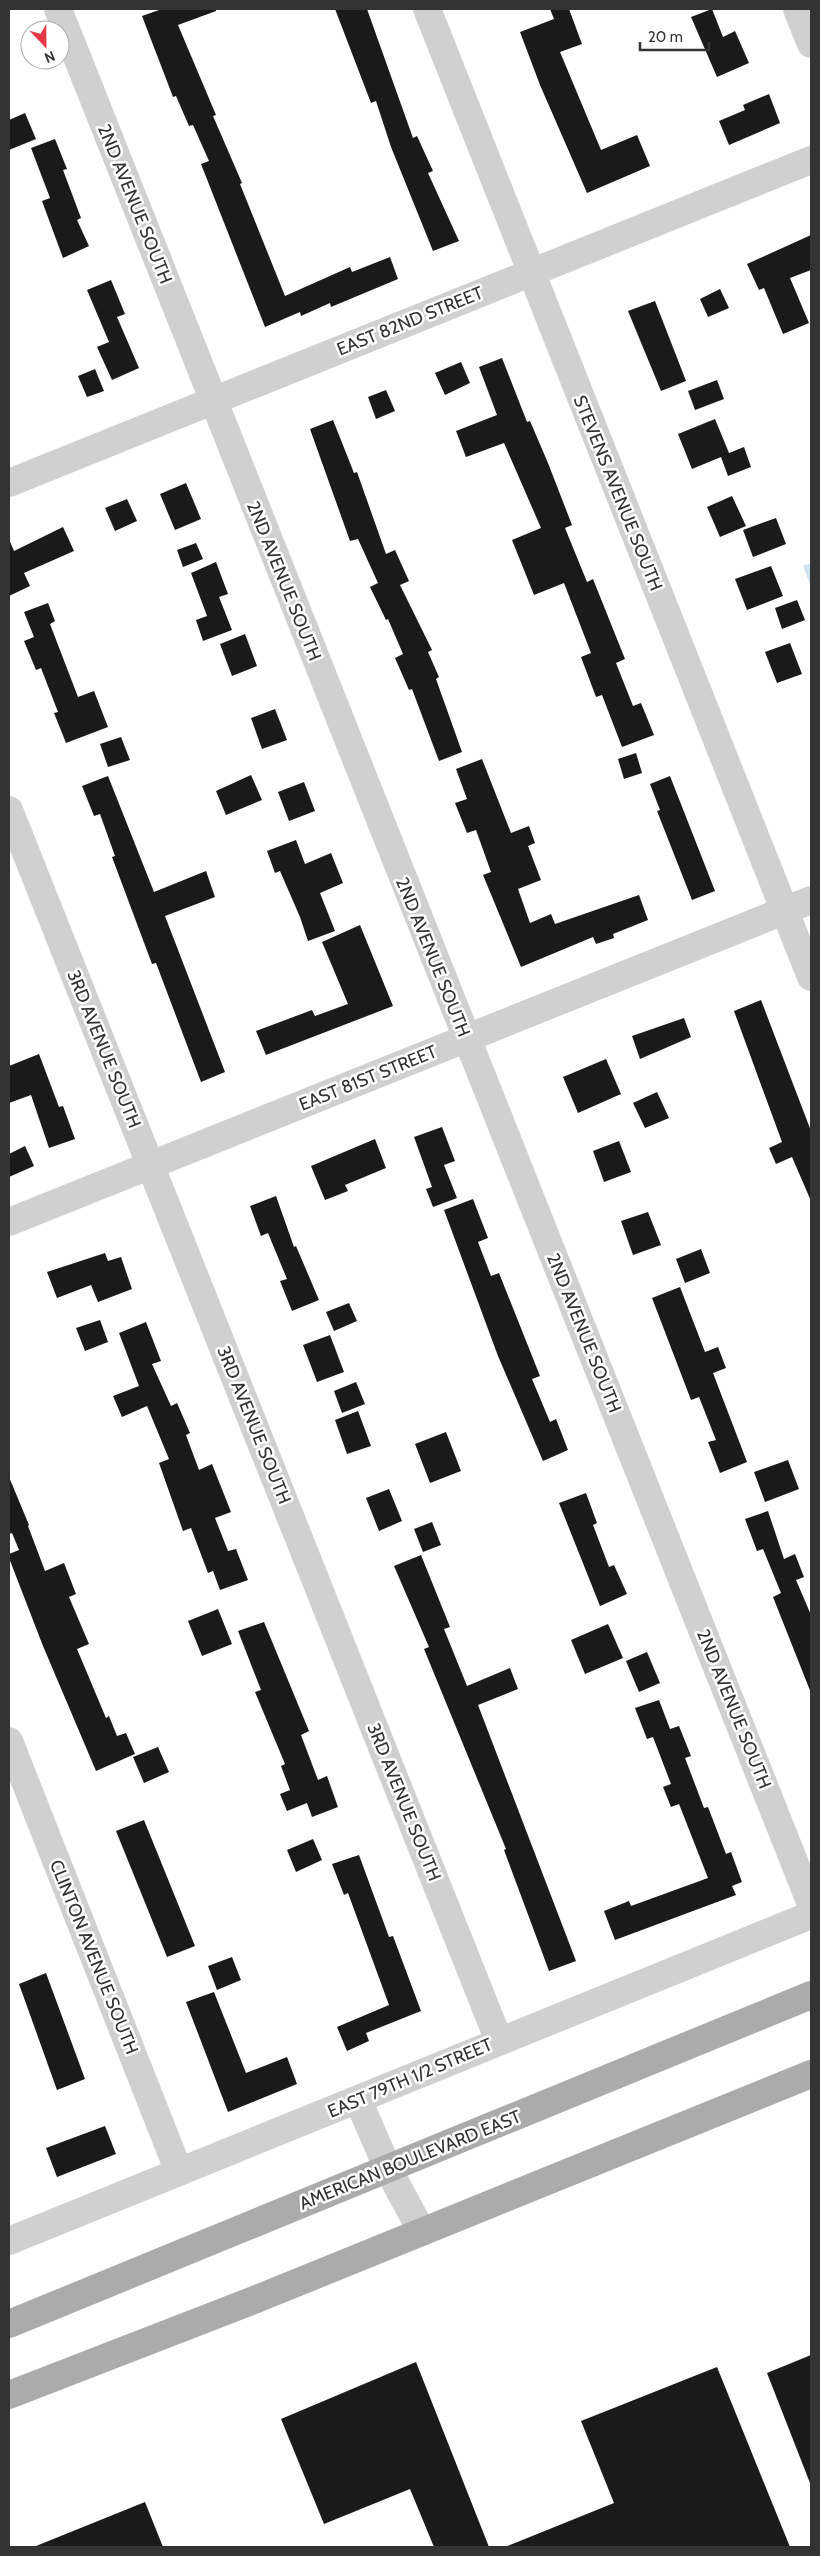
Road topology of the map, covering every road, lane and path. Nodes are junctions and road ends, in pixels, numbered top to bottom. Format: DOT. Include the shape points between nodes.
graph roads {
  1 [pos="58,9"];
  2 [pos="426,9"];
  3 [pos="797,9"];
  4 [pos="811,44"];
  5 [pos="811,160"];
  6 [pos="530,272"];
  7 [pos="213,401"];
  8 [pos="9,483"];
  9 [pos="9,810"];
  10 [pos="811,900"];
  11 [pos="785,910"];
  12 [pos="811,977"];
  13 [pos="466,1039"];
  14 [pos="150,1165"];
  15 [pos="9,1222"];
  16 [pos="9,1741"];
  17 [pos="811,1904"];
  18 [pos="811,1915"];
  19 [pos="811,1995"];
  20 [pos="499,2040"];
  21 [pos="811,2074"];
  22 [pos="358,2100"];
  23 [pos="388,2169"];
  24 [pos="179,2172"];
  25 [pos="422,2232"];
  26 [pos="9,2241"];
  27 [pos="9,2324"];
  28 [pos="9,2394"];
  1 -- 7 [label="street, 2ND AVENUE SOUTH"];
  2 -- 6 [label="street, STEVENS AVENUE SOUTH"];
  3 -- 4 [label="street"];
  5 -- 6 [label="street, EAST 82ND STREET"];
  6 -- 7 [label="street, EAST 82ND STREET"];
  6 -- 11 [label="street, STEVENS AVENUE SOUTH"];
  7 -- 8 [label="street, EAST 82ND STREET"];
  7 -- 13 [label="street, 2ND AVENUE SOUTH"];
  9 -- 14 [label="street, 3RD AVENUE SOUTH"];
  10 -- 11 [label="street, EAST 81ST STREET"];
  11 -- 12 [label="street, STEVENS AVENUE SOUTH"];
  11 -- 13 [label="street, EAST 81ST STREET"];
  13 -- 14 [label="street, EAST 81ST STREET"];
  13 -- 17 [label="street, 2ND AVENUE SOUTH"];
  14 -- 15 [label="street, EAST 81ST STREET"];
  14 -- 20 [label="street, 3RD AVENUE SOUTH"];
  16 -- 24 [label="street, CLINTON AVENUE SOUTH"];
  18 -- 20 [label="street, EAST 79TH 1/2 STREET"];
  19 -- 23 [label="main road, AMERICAN BOULEVARD EAST"];
  20 -- 22 [label="street, EAST 79TH 1/2 STREET"];
  21 -- 25 [label="main road"];
  22 -- 23 [label="street"];
  22 -- 24 [label="street, EAST 79TH 1/2 STREET"];
  23 -- 25 [label="street"];
  23 -- 27 [label="main road, AMERICAN BOULEVARD EAST"];
  24 -- 26 [label="street, EAST 79TH 1/2 STREET"];
  25 -- 28 [label="main road"];
}
